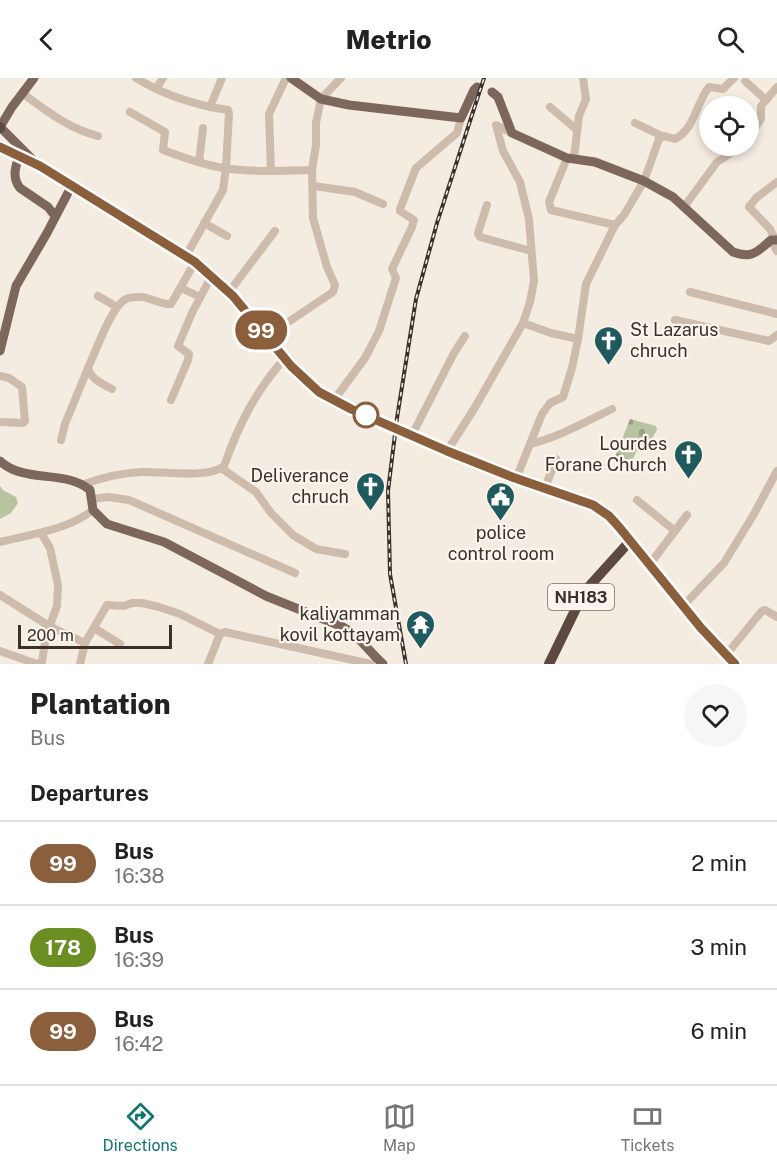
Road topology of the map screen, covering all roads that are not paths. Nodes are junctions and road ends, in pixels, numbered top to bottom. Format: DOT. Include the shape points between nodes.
graph roads {
  1 [pos="136,78"];
  2 [pos="163,78"];
  3 [pos="222,78"];
  4 [pos="286,78"];
  5 [pos="291,78"];
  6 [pos="341,78"];
  7 [pos="583,78"];
  8 [pos="734,78"];
  9 [pos="32,79"];
  10 [pos="745,81"];
  11 [pos="477,87"];
  12 [pos="777,87"];
  13 [pos="156,89"];
  14 [pos="22,93"];
  15 [pos="492,93"];
  16 [pos="321,99"];
  17 [pos="766,99"];
  18 [pos="550,107"];
  19 [pos="210,108"];
  20 [pos="130,112"];
  21 [pos="461,118"];
  22 [pos="759,121"];
  23 [pos="635,123"];
  24 [pos="0,128"];
  25 [pos="202,128"];
  26 [pos="577,130"];
  27 [pos="512,133"];
  28 [pos="98,136"];
  29 [pos="662,136"];
  30 [pos="0,147"];
  31 [pos="19,156"];
  32 [pos="726,156"];
  33 [pos="571,158"];
  34 [pos="199,162"];
  35 [pos="40,166"];
  36 [pos="226,168"];
  37 [pos="312,170"];
  38 [pos="271,171"];
  39 [pos="644,182"];
  40 [pos="777,182"];
  41 [pos="71,186"];
  42 [pos="314,186"];
  43 [pos="383,204"];
  44 [pos="487,205"];
  45 [pos="684,207"];
  46 [pos="55,216"];
  47 [pos="204,223"];
  48 [pos="615,225"];
  49 [pos="275,231"];
  50 [pos="226,236"];
  51 [pos="774,239"];
  52 [pos="531,251"];
  53 [pos="777,251"];
  54 [pos="190,259"];
  55 [pos="212,275"];
  56 [pos="181,288"];
  57 [pos="229,292"];
  58 [pos="690,292"];
  59 [pos="98,296"];
  60 [pos="200,297"];
  61 [pos="117,307"];
  62 [pos="777,314"];
  63 [pos="675,320"];
  64 [pos="523,323"];
  65 [pos="777,335"];
  66 [pos="465,336"];
  67 [pos="266,337"];
  68 [pos="578,339"];
  69 [pos="0,351"];
  70 [pos="285,358"];
  71 [pos="88,368"];
  72 [pos="0,376"];
  73 [pos="112,389"];
  74 [pos="171,400"];
  75 [pos="333,400"];
  76 [pos="612,409"];
  77 [pos="0,422"];
  78 [pos="412,435"];
  79 [pos="62,440"];
  80 [pos="530,444"];
  81 [pos="447,451"];
  82 [pos="556,459"];
  83 [pos="0,462"];
  84 [pos="221,468"];
  85 [pos="777,471"];
  86 [pos="516,479"];
  87 [pos="82,485"];
  88 [pos="545,488"];
  89 [pos="91,499"];
  90 [pos="637,500"];
  91 [pos="93,510"];
  92 [pos="687,514"];
  93 [pos="675,531"];
  94 [pos="41,533"];
  95 [pos="630,541"];
  96 [pos="0,542"];
  97 [pos="345,554"];
  98 [pos="650,564"];
  99 [pos="295,573"];
  100 [pos="1,598"];
  101 [pos="683,606"];
  102 [pos="777,617"];
  103 [pos="49,626"];
  104 [pos="94,628"];
  105 [pos="220,634"];
  106 [pos="85,643"];
  107 [pos="120,644"];
  108 [pos="0,651"];
  109 [pos="726,655"];
  110 [pos="342,661"];
  111 [pos="80,664"];
  112 [pos="208,664"];
  113 [pos="371,664"];
  114 [pos="383,664"];
  115 [pos="549,664"];
  116 [pos="735,664"];
  1 -- 13 [label="street"];
  2 -- 13 [label="street"];
  3 -- 19 [label="street"];
  4 -- 38 [label="street" via="269,114"];
  5 -- 16 [label="main road"];
  6 -- 16 [label="street"];
  7 -- 26 [label="street" via="586,99"];
  8 -- 29 [label="street" via="723,89 709,87 684,133 675,139"];
  9 -- 14 [label="main road"];
  10 -- 17 [label="street"];
  11 -- 21 [label="main road"];
  12 -- 17 [label="street"];
  13 -- 19 [label="street"];
  14 -- 24 [label="main road"];
  14 -- 28 [label="street" via="62,122"];
  15 -- 27 [label="main road" via="498,98"];
  16 -- 21 [label="main road"];
  16 -- 37 [label="street"];
  17 -- 22 [label="street"];
  18 -- 26 [label="street"];
  19 -- 36 [label="street" via="229,113"];
  20 -- 34 [label="street" via="165,132 163,150"];
  21 -- 75 [label="street" via="456,133 416,168 400,208 414,219 392,269 396,278 379,331 365,358"];
  23 -- 29 [label="street"];
  24 -- 35 [label="main road"];
  25 -- 34 [label="street"];
  26 -- 33 [label="street"];
  27 -- 33 [label="main road"];
  27 -- 52 [label="street" via="496,125 503,151 520,183 529,219"];
  29 -- 39 [label="street"];
  30 -- 31 [label="highway"];
  31 -- 35 [label="highway"];
  31 -- 46 [label="main road" via="14,173 16,184"];
  32 -- 45 [label="street" via="717,162"];
  33 -- 39 [label="main road" via="595,162"];
  33 -- 48 [label="street" via="549,202 550,210"];
  34 -- 36 [label="street"];
  35 -- 41 [label="highway"];
  36 -- 38 [label="street"];
  36 -- 47 [label="street" via="223,190"];
  37 -- 38 [label="street"];
  37 -- 42 [label="street"];
  39 -- 45 [label="main road" via="674,197"];
  39 -- 48 [label="street"];
  40 -- 51 [label="street" via="749,207 770,229"];
  41 -- 46 [label="main road"];
  41 -- 54 [label="highway"];
  42 -- 43 [label="street" via="356,192"];
  42 -- 67 [label="street" via="313,218 335,285 333,292"];
  44 -- 52 [label="street" via="480,237"];
  45 -- 51 [label="main road" via="733,252 745,256 757,253"];
  46 -- 69 [label="main road" via="16,286"];
  47 -- 50 [label="street"];
  47 -- 54 [label="street"];
  48 -- 68 [label="street" via="586,284"];
  49 -- 57 [label="street"];
  51 -- 53 [label="street"];
  52 -- 64 [label="street" via="534,281"];
  54 -- 55 [label="highway"];
  54 -- 56 [label="street"];
  55 -- 57 [label="highway"];
  55 -- 60 [label="street"];
  56 -- 60 [label="street"];
  56 -- 61 [label="street" via="171,304 137,297 125,299"];
  57 -- 67 [label="highway"];
  58 -- 62 [label="street"];
  59 -- 61 [label="street"];
  60 -- 74 [label="street" via="178,346 189,354"];
  61 -- 71 [label="street"];
  63 -- 65 [label="street" via="769,341"];
  64 -- 68 [label="street"];
  64 -- 81 [label="street"];
  66 -- 78 [label="street"];
  67 -- 70 [label="highway"];
  68 -- 80 [label="street" via="563,397 546,408"];
  70 -- 75 [label="highway" via="309,384"];
  70 -- 84 [label="street" via="242,419"];
  71 -- 73 [label="street" via="97,381"];
  71 -- 79 [label="street"];
  72 -- 77 [label="street" via="22,387 25,421"];
  75 -- 78 [label="highway, bridge"];
  76 -- 80 [label="street" via="567,432"];
  78 -- 81 [label="highway"];
  80 -- 86 [label="street"];
  81 -- 86 [label="highway"];
  82 -- 88 [label="street"];
  83 -- 87 [label="main road" via="25,474"];
  84 -- 87 [label="street" via="183,474 140,472"];
  84 -- 97 [label="street" via="256,492 293,535 316,549"];
  85 -- 101 [label="street" via="724,563"];
  86 -- 88 [label="highway"];
  87 -- 89 [label="main road" via="90,490"];
  88 -- 95 [label="highway" via="598,508"];
  89 -- 91 [label="main road"];
  89 -- 99 [label="street" via="129,500"];
  90 -- 93 [label="street"];
  91 -- 94 [label="street" via="83,518"];
  91 -- 114 [label="main road" via="107,524 164,542 266,596 352,632"];
  92 -- 93 [label="street"];
  93 -- 98 [label="street"];
  94 -- 96 [label="street"];
  94 -- 103 [label="street" via="50,548 58,585 57,606"];
  95 -- 98 [label="highway"];
  95 -- 115 [label="highway, NH183" via="584,592"];
  98 -- 101 [label="highway"];
  100 -- 103 [label="street"];
  101 -- 109 [label="highway"];
  102 -- 109 [label="street" via="762,611"];
  103 -- 106 [label="street"];
  103 -- 108 [label="street" via="40,664"];
  104 -- 105 [label="street" via="107,605 142,603 180,614"];
  104 -- 106 [label="street"];
  104 -- 107 [label="street"];
  105 -- 110 [label="street" via="225,632"];
  105 -- 112 [label="street"];
  106 -- 111 [label="street"];
  109 -- 116 [label="highway"];
  110 -- 113 [label="street"];
}
